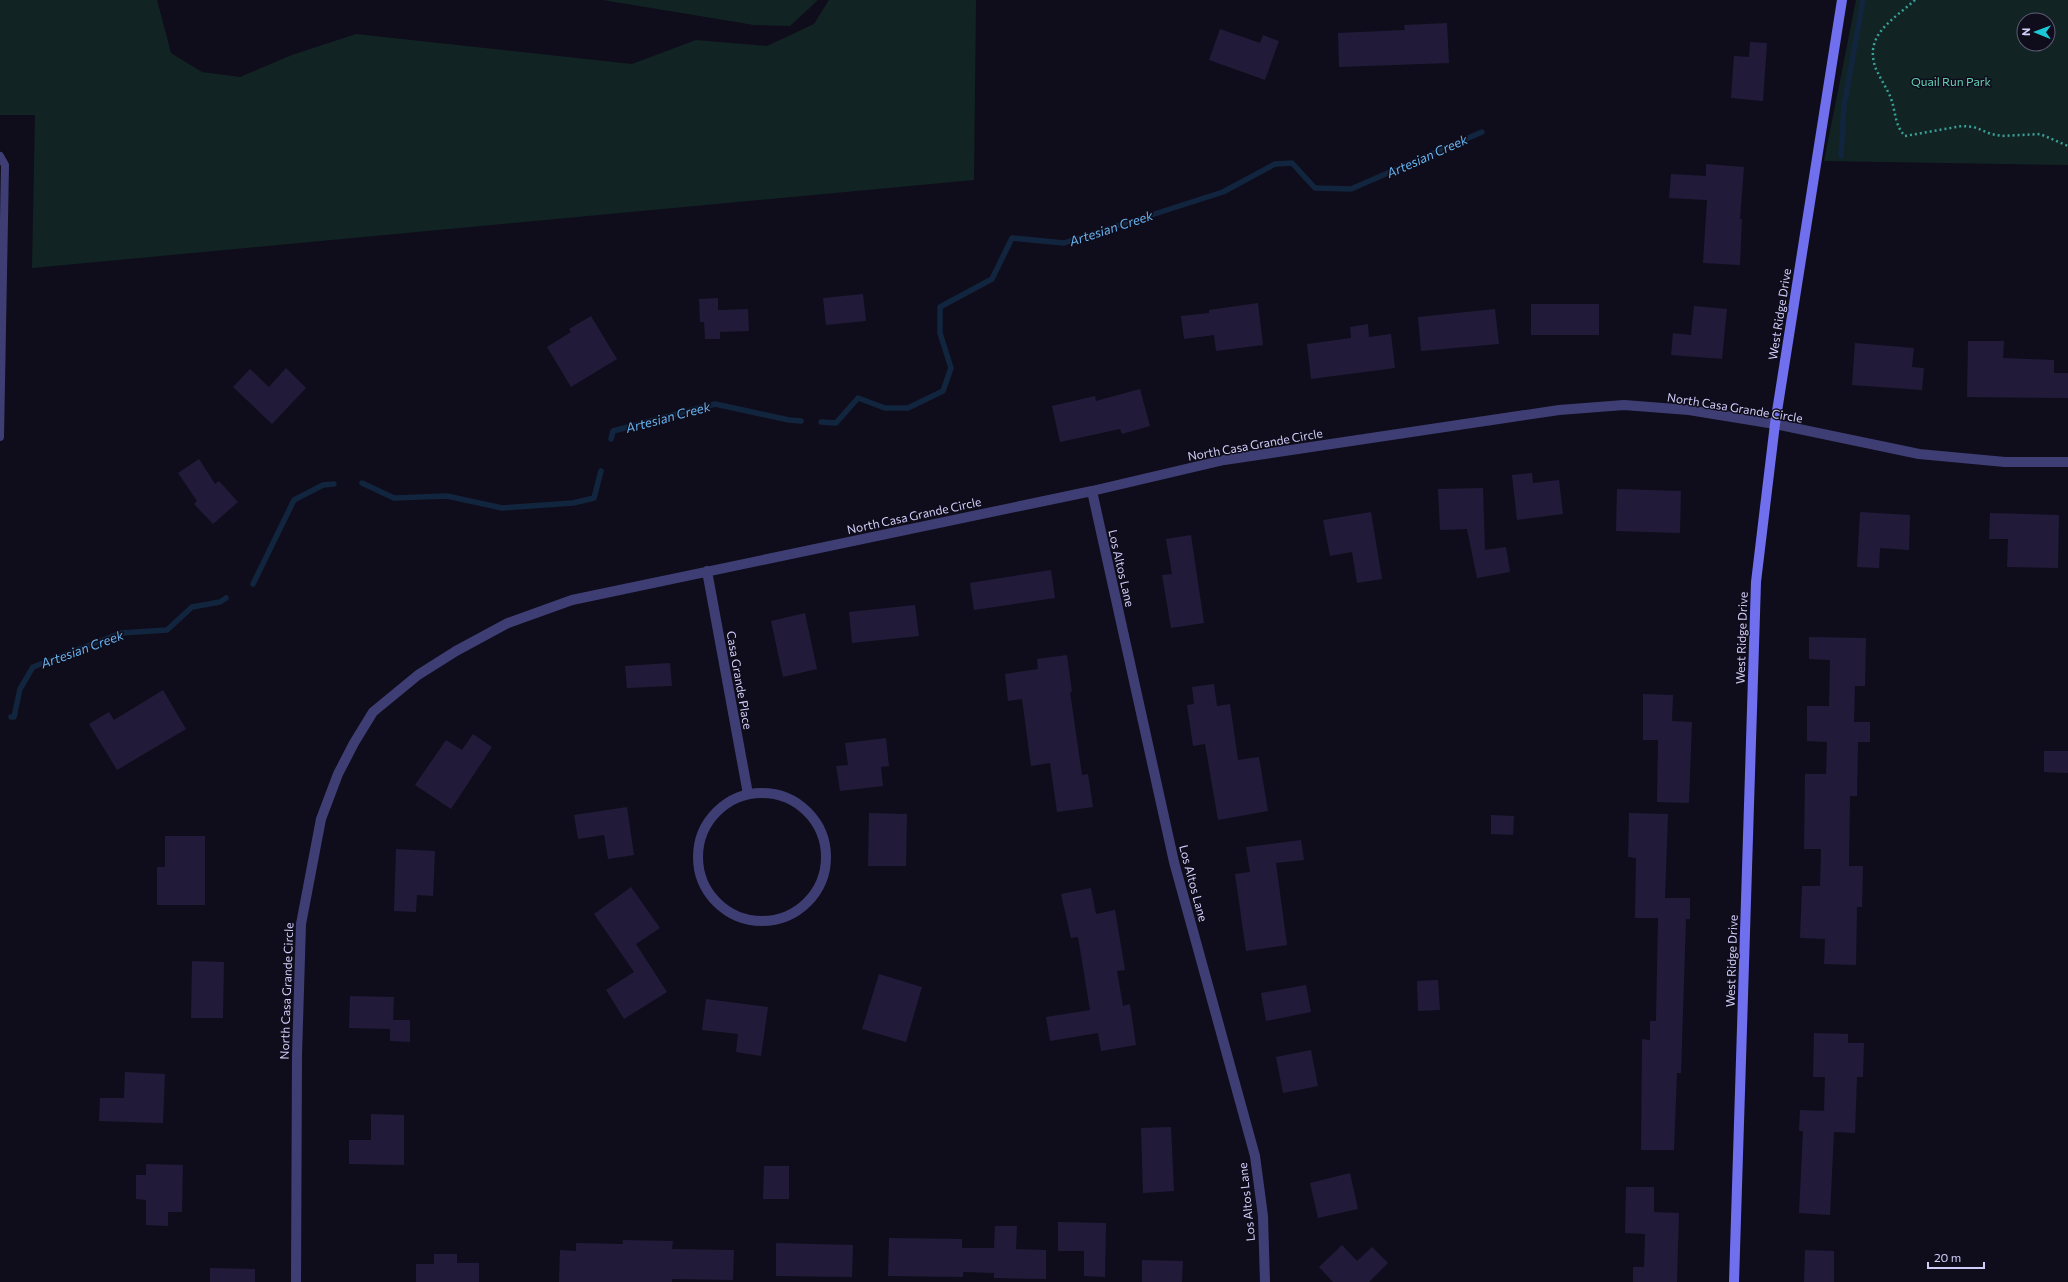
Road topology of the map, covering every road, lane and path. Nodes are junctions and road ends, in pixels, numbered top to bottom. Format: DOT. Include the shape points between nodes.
graph roads {
  1 [pos="1842,0"];
  2 [pos="1914,0"];
  3 [pos="2068,146"];
  4 [pos="0,156"];
  5 [pos="1775,424"];
  6 [pos="0,437"];
  7 [pos="2068,462"];
  8 [pos="1092,491"];
  9 [pos="707,571"];
  10 [pos="748,794"];
  11 [pos="296,1282"];
  12 [pos="1265,1282"];
  13 [pos="1734,1282"];
  1 -- 5 [label="street, West Ridge Drive"];
  2 -- 3 [label="path" via="1880,31 1873,43 1872,56 1891,97 1899,130 1905,136 1962,126 2002,136 2040,134"];
  4 -- 6 [label="lane" via="5,165"];
  5 -- 7 [label="street, North Casa Grande Circle" via="1919,454 2005,462"];
  5 -- 8 [label="street, North Casa Grande Circle" via="1689,410 1624,405 1559,410 1224,460"];
  5 -- 13 [label="street, West Ridge Drive" via="1756,582"];
  8 -- 9 [label="street, North Casa Grande Circle"];
  8 -- 12 [label="street, Los Altos Lane" via="1174,862 1255,1156 1263,1216"];
  9 -- 10 [label="street, Casa Grande Place"];
  9 -- 11 [label="street, North Casa Grande Circle" via="572,600 508,623 418,675 373,712 354,743 338,774 321,819 301,924 297,1062"];
  10 -- 10 [label="street" via="770,793 792,800 809,813 821,832 826,853 824,875 814,895 798,911 778,920 757,922 738,917 720,907 707,891 699,872 698,852 702,832 713,814 729,801"];
}
